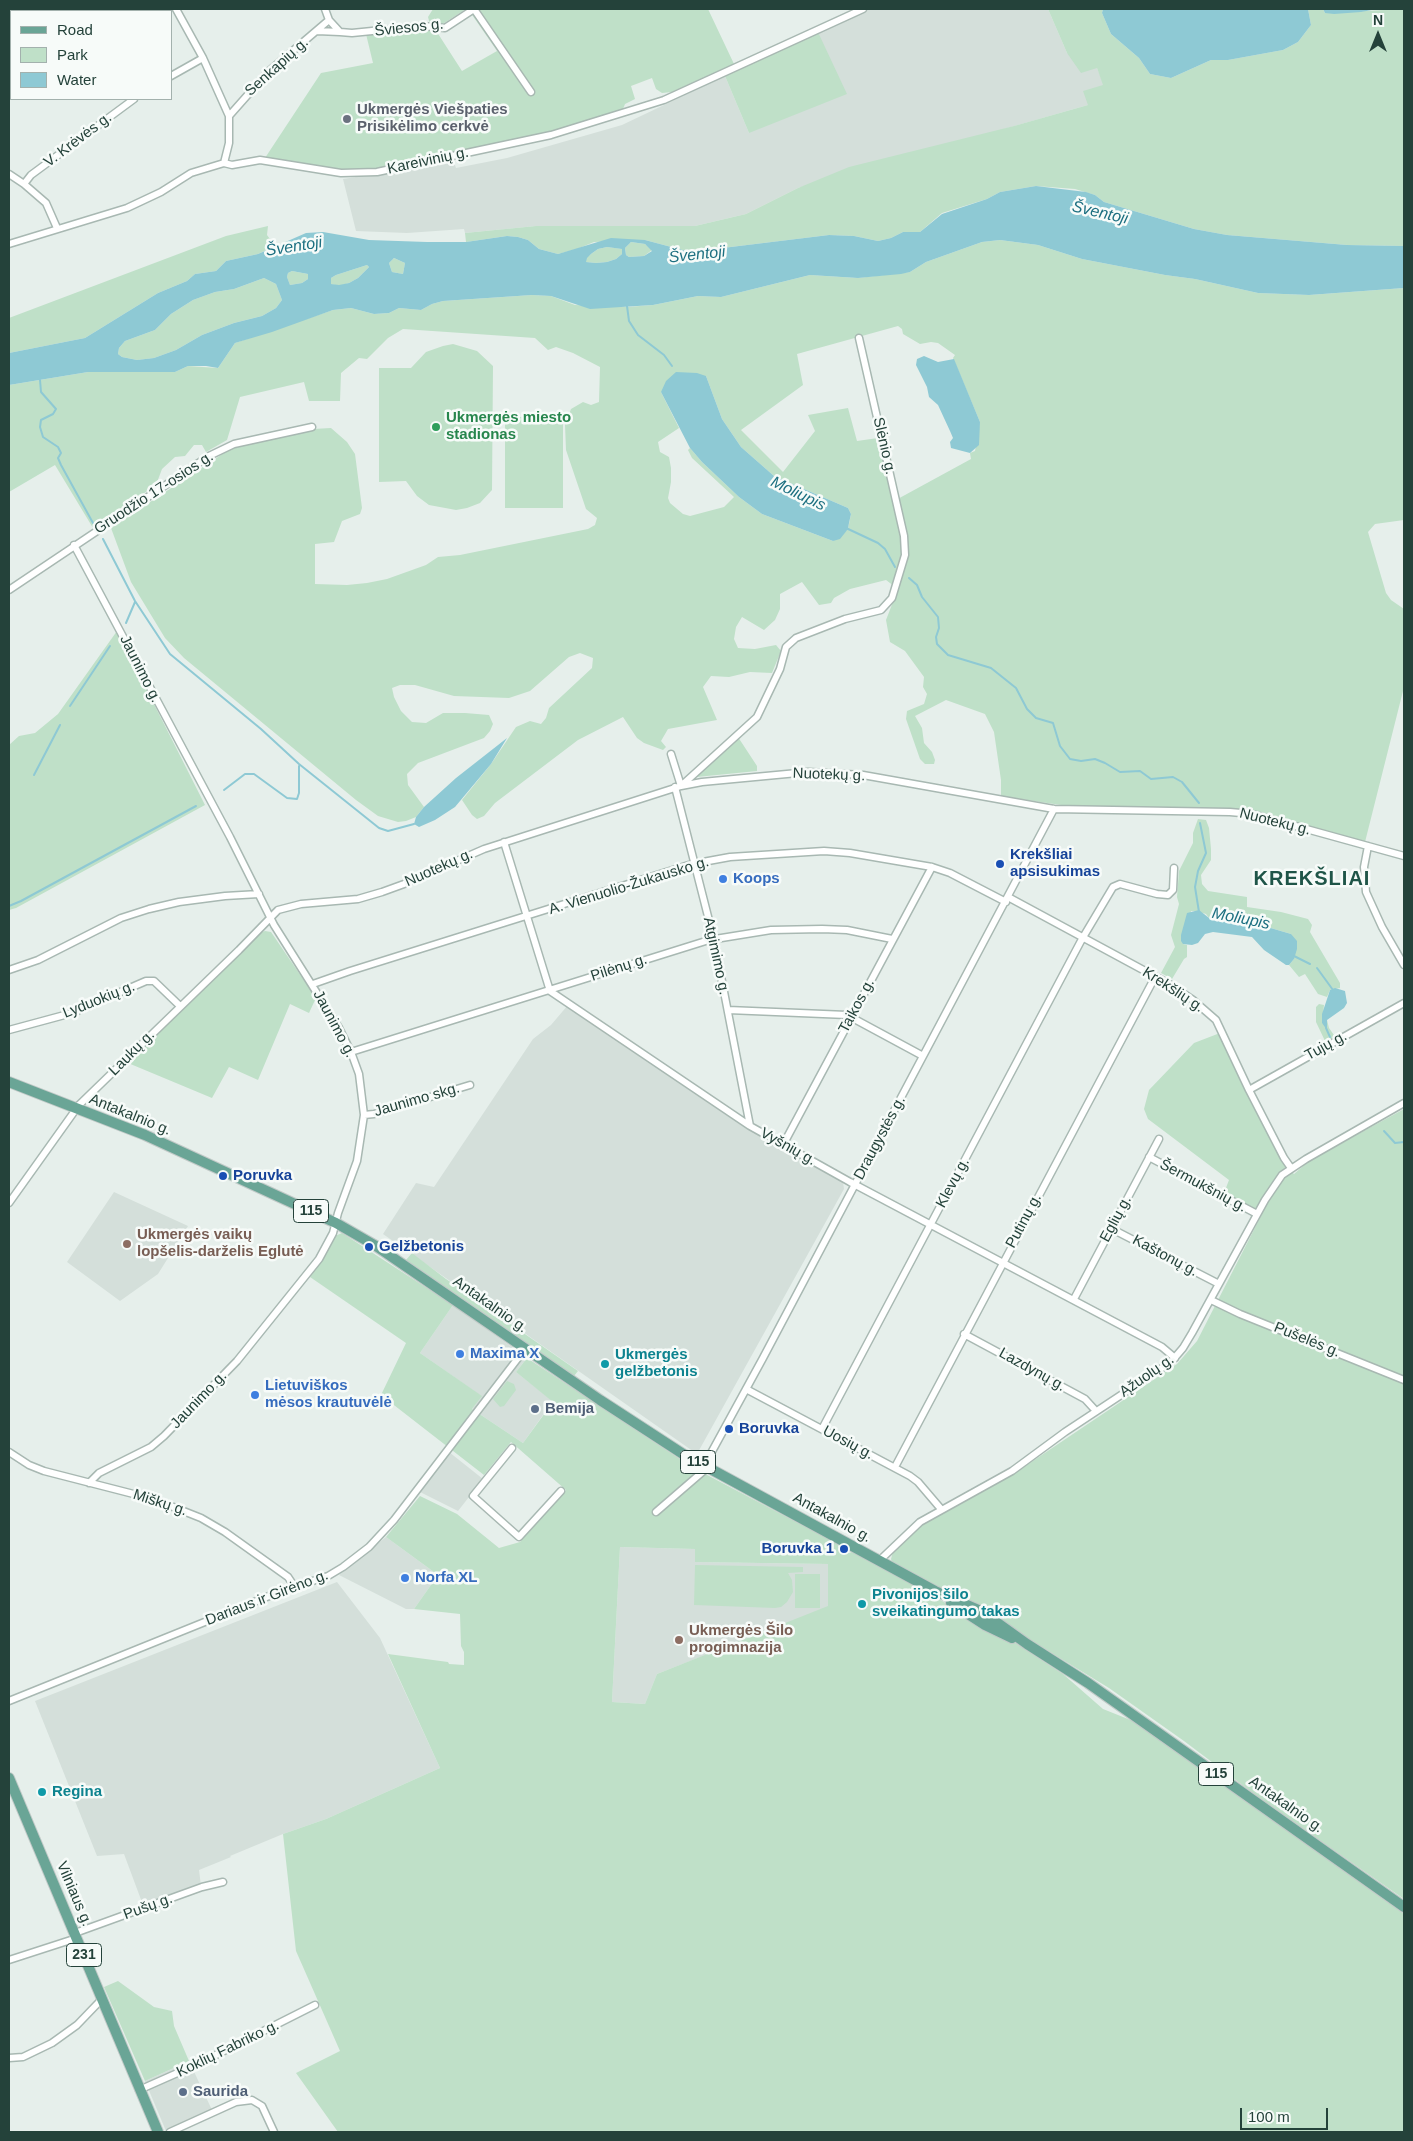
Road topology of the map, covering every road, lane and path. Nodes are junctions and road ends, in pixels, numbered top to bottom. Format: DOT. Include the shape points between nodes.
graph roads {
  1 [pos="176,9"];
  2 [pos="325,9"];
  3 [pos="474,9"];
  4 [pos="863,9"];
  5 [pos="329,20"];
  6 [pos="317,31"];
  7 [pos="340,32"];
  8 [pos="203,58"];
  9 [pos="172,75"];
  10 [pos="531,92"];
  11 [pos="133,100"];
  12 [pos="229,116"];
  13 [pos="224,163"];
  14 [pos="9,174"];
  15 [pos="24,184"];
  16 [pos="57,228"];
  17 [pos="9,244"];
  18 [pos="859,338"];
  19 [pos="312,427"];
  20 [pos="74,545"];
  21 [pos="9,590"];
  22 [pos="672,754"];
  23 [pos="678,787"];
  24 [pos="1054,810"];
  25 [pos="504,842"];
  26 [pos="1368,846"];
  27 [pos="1404,856"];
  28 [pos="695,863"];
  29 [pos="932,867"];
  30 [pos="1174,868"];
  31 [pos="259,894"];
  32 [pos="1007,899"];
  33 [pos="270,917"];
  34 [pos="527,917"];
  35 [pos="1084,937"];
  36 [pos="892,939"];
  37 [pos="714,940"];
  38 [pos="1404,965"];
  39 [pos="9,970"];
  40 [pos="1155,976"];
  41 [pos="313,984"];
  42 [pos="550,991"];
  43 [pos="1404,1003"];
  44 [pos="180,1006"];
  45 [pos="728,1010"];
  46 [pos="851,1017"];
  47 [pos="9,1030"];
  48 [pos="351,1052"];
  49 [pos="923,1056"];
  50 [pos="9,1082"];
  51 [pos="470,1085"];
  52 [pos="1249,1090"];
  53 [pos="1404,1103"];
  54 [pos="76,1110"];
  55 [pos="364,1115"];
  56 [pos="750,1126"];
  57 [pos="1159,1139"];
  58 [pos="783,1145"];
  59 [pos="1149,1157"];
  60 [pos="1291,1168"];
  61 [pos="855,1184"];
  62 [pos="9,1202"];
  63 [pos="1258,1214"];
  64 [pos="336,1222"];
  65 [pos="932,1224"];
  66 [pos="1112,1228"];
  67 [pos="1002,1262"];
  68 [pos="1219,1284"];
  69 [pos="1074,1298"];
  70 [pos="1211,1300"];
  71 [pos="964,1334"];
  72 [pos="525,1349"];
  73 [pos="1175,1358"];
  74 [pos="1404,1380"];
  75 [pos="746,1388"];
  76 [pos="1096,1411"];
  77 [pos="822,1429"];
  78 [pos="512,1448"];
  79 [pos="9,1452"];
  80 [pos="706,1467"];
  81 [pos="895,1467"];
  82 [pos="89,1483"];
  83 [pos="562,1491"];
  84 [pos="941,1509"];
  85 [pos="656,1512"];
  86 [pos="879,1561"];
  87 [pos="294,1586"];
  88 [pos="9,1701"];
  89 [pos="9,1778"];
  90 [pos="222,1882"];
  91 [pos="1404,1907"];
  92 [pos="76,1936"];
  93 [pos="9,1960"];
  94 [pos="102,1999"];
  95 [pos="315,2005"];
  96 [pos="9,2058"];
  97 [pos="139,2090"];
  98 [pos="158,2132"];
  99 [pos="170,2132"];
  100 [pos="274,2132"];
  1 -- 8 [label="street"];
  2 -- 5 [label="street"];
  3 -- 7 [label="street, Šviesos g." via="445,28 422,26 368,33"];
  3 -- 10 [label="street"];
  4 -- 13 [label="street, Kareivinių g." via="664,100 551,134 377,172 341,173 260,160 232,165"];
  5 -- 6 [label="street, Senkapių g."];
  5 -- 7 [label="street"];
  6 -- 7 [label="street, Šviesos g."];
  6 -- 12 [label="street, Senkapių g." via="268,72"];
  8 -- 9 [label="street"];
  8 -- 12 [label="street"];
  11 -- 15 [label="street, V. Krėvės g." via="31,175"];
  12 -- 13 [label="street" via="229,143"];
  13 -- 16 [label="street, Kareivinių g." via="191,173 127,208"];
  14 -- 15 [label="street"];
  15 -- 16 [label="street" via="46,203"];
  16 -- 17 [label="street, Kareivinių g."];
  18 -- 23 [label="street, Slėnio g." via="904,536 905,555 892,598 881,610 845,619 796,638 786,647 780,669 757,717"];
  19 -- 20 [label="street, Gruodžio 17-osios g." via="226,447"];
  20 -- 21 [label="street, Gruodžio 17-osios g."];
  20 -- 31 [label="street, Jaunimo g."];
  22 -- 23 [label="street, Atgimimo g."];
  23 -- 24 [label="street, Nuotekų g." via="808,772 862,775"];
  23 -- 25 [label="street, Nuotekų g."];
  23 -- 28 [label="street, Atgimimo g."];
  24 -- 26 [label="street, Nuotekų g." via="1244,813"];
  24 -- 32 [label="street, Draugystės g."];
  25 -- 33 [label="street, Nuotekų g." via="382,892 358,899 287,906"];
  25 -- 34 [label="street"];
  26 -- 27 [label="street, Nuotekų g."];
  26 -- 38 [label="street" via="1363,875 1366,892"];
  28 -- 29 [label="street, A. Vienuolio-Žukausko g." via="824,851 850,852"];
  28 -- 34 [label="street, A. Vienuolio-Žukausko g."];
  28 -- 37 [label="street, Atgimimo g."];
  29 -- 32 [label="street, A. Vienuolio-Žukausko g."];
  29 -- 36 [label="street, Taikos g."];
  30 -- 35 [label="street, Klevų g." via="1173,890 1168,895 1120,884 1113,887"];
  31 -- 33 [label="street, Jaunimo g."];
  31 -- 39 [label="street" via="206,898 150,908 121,918 38,960"];
  32 -- 35 [label="street, Krekšlių g."];
  32 -- 49 [label="street, Draugystės g."];
  33 -- 41 [label="street, Jaunimo g."];
  33 -- 44 [label="street, Laukų g."];
  34 -- 41 [label="street, A. Vienuolio-Žukausko g."];
  34 -- 42 [label="street"];
  35 -- 40 [label="street, Krekšlių g."];
  35 -- 65 [label="street, Klevų g."];
  36 -- 37 [label="street, Pilėnų g." via="847,930 822,929 771,930"];
  36 -- 46 [label="street, Taikos g."];
  37 -- 42 [label="street, Pilėnų g."];
  37 -- 45 [label="street, Atgimimo g."];
  40 -- 52 [label="street, Krekšlių g." via="1194,1000 1216,1020"];
  40 -- 67 [label="street, Putinų g."];
  41 -- 48 [label="street, Jaunimo g."];
  42 -- 48 [label="street, Pilėnų g."];
  42 -- 56 [label="street, Vyšnių g."];
  43 -- 52 [label="street, Tujų g."];
  44 -- 47 [label="street, Lyduokių g." via="154,981 146,981 72,1013"];
  44 -- 54 [label="street, Laukų g."];
  45 -- 46 [label="street"];
  45 -- 56 [label="street, Atgimimo g."];
  46 -- 49 [label="street"];
  46 -- 58 [label="street, Taikos g."];
  48 -- 55 [label="street, Jaunimo g." via="359,1074"];
  49 -- 61 [label="street, Draugystės g."];
  50 -- 54 [label="main road, Antakalnio g. / 115"];
  51 -- 55 [label="street, Jaunimo skg."];
  52 -- 60 [label="street, Krekšlių g."];
  53 -- 60 [label="street, Ąžuolų g."];
  54 -- 62 [label="street, Laukų g."];
  54 -- 64 [label="main road, Antakalnio g. / 115" via="146,1135"];
  55 -- 64 [label="street, Jaunimo g." via="357,1161"];
  56 -- 58 [label="street, Vyšnių g."];
  57 -- 59 [label="street, Eglių g."];
  58 -- 61 [label="street, Vyšnių g."];
  59 -- 63 [label="street, Šermukšnių g."];
  59 -- 66 [label="street, Eglių g."];
  60 -- 63 [label="street, Ąžuolų g." via="1276,1182"];
  61 -- 65 [label="street, Vyšnių g."];
  61 -- 75 [label="street, Draugystės g."];
  63 -- 68 [label="street, Ąžuolų g."];
  64 -- 72 [label="main road, Antakalnio g. / 115" via="462,1303"];
  64 -- 82 [label="street, Jaunimo g." via="334,1233 319,1259 237,1361 151,1447 99,1474"];
  65 -- 67 [label="street, Vyšnių g."];
  65 -- 77 [label="street, Klevų g."];
  66 -- 68 [label="street, Kaštonų g."];
  66 -- 69 [label="street, Eglių g."];
  67 -- 69 [label="street, Vyšnių g."];
  67 -- 71 [label="street, Putinų g."];
  68 -- 70 [label="street, Ąžuolų g."];
  69 -- 73 [label="street, Vyšnių g." via="1162,1347"];
  70 -- 73 [label="street, Ąžuolų g."];
  70 -- 74 [label="street, Pušelės g."];
  71 -- 76 [label="street, Lazdynų g." via="1085,1399"];
  71 -- 81 [label="street, Putinų g."];
  72 -- 80 [label="main road, Antakalnio g. / 115"];
  72 -- 87 [label="street, Dariaus ir Girėno g." via="380,1536 335,1572"];
  73 -- 76 [label="street, Ąžuolų g."];
  75 -- 77 [label="street, Uosių g."];
  75 -- 80 [label="street, Draugystės g."];
  76 -- 84 [label="street, Ąžuolų g." via="1012,1471"];
  77 -- 81 [label="street, Uosių g."];
  78 -- 83 [label="street" via="473,1496 519,1538"];
  79 -- 82 [label="street, Miškų g." via="30,1465"];
  80 -- 85 [label="street"];
  80 -- 86 [label="main road, Antakalnio g. / 115"];
  81 -- 84 [label="street, Uosių g." via="918,1482"];
  82 -- 87 [label="street, Miškų g." via="161,1501 201,1518 288,1576"];
  84 -- 86 [label="street, Ąžuolų g." via="911,1528"];
  86 -- 91 [label="main road, Antakalnio g. / 115" via="981,1611"];
  87 -- 88 [label="street, Dariaus ir Girėno g."];
  89 -- 92 [label="main road, Vilniaus g. / 231"];
  90 -- 92 [label="street, Pušų g."];
  92 -- 93 [label="street, Pušų g."];
  92 -- 94 [label="main road, Vilniaus g. / 231"];
  94 -- 96 [label="street" via="77,2025 52,2043 22,2057"];
  94 -- 97 [label="main road, Vilniaus g. / 231"];
  95 -- 97 [label="street, Koklių Fabriko g." via="200,2064"];
  97 -- 98 [label="main road, Vilniaus g. / 231"];
  99 -- 100 [label="street" via="236,2102 252,2100 262,2106"];
}
